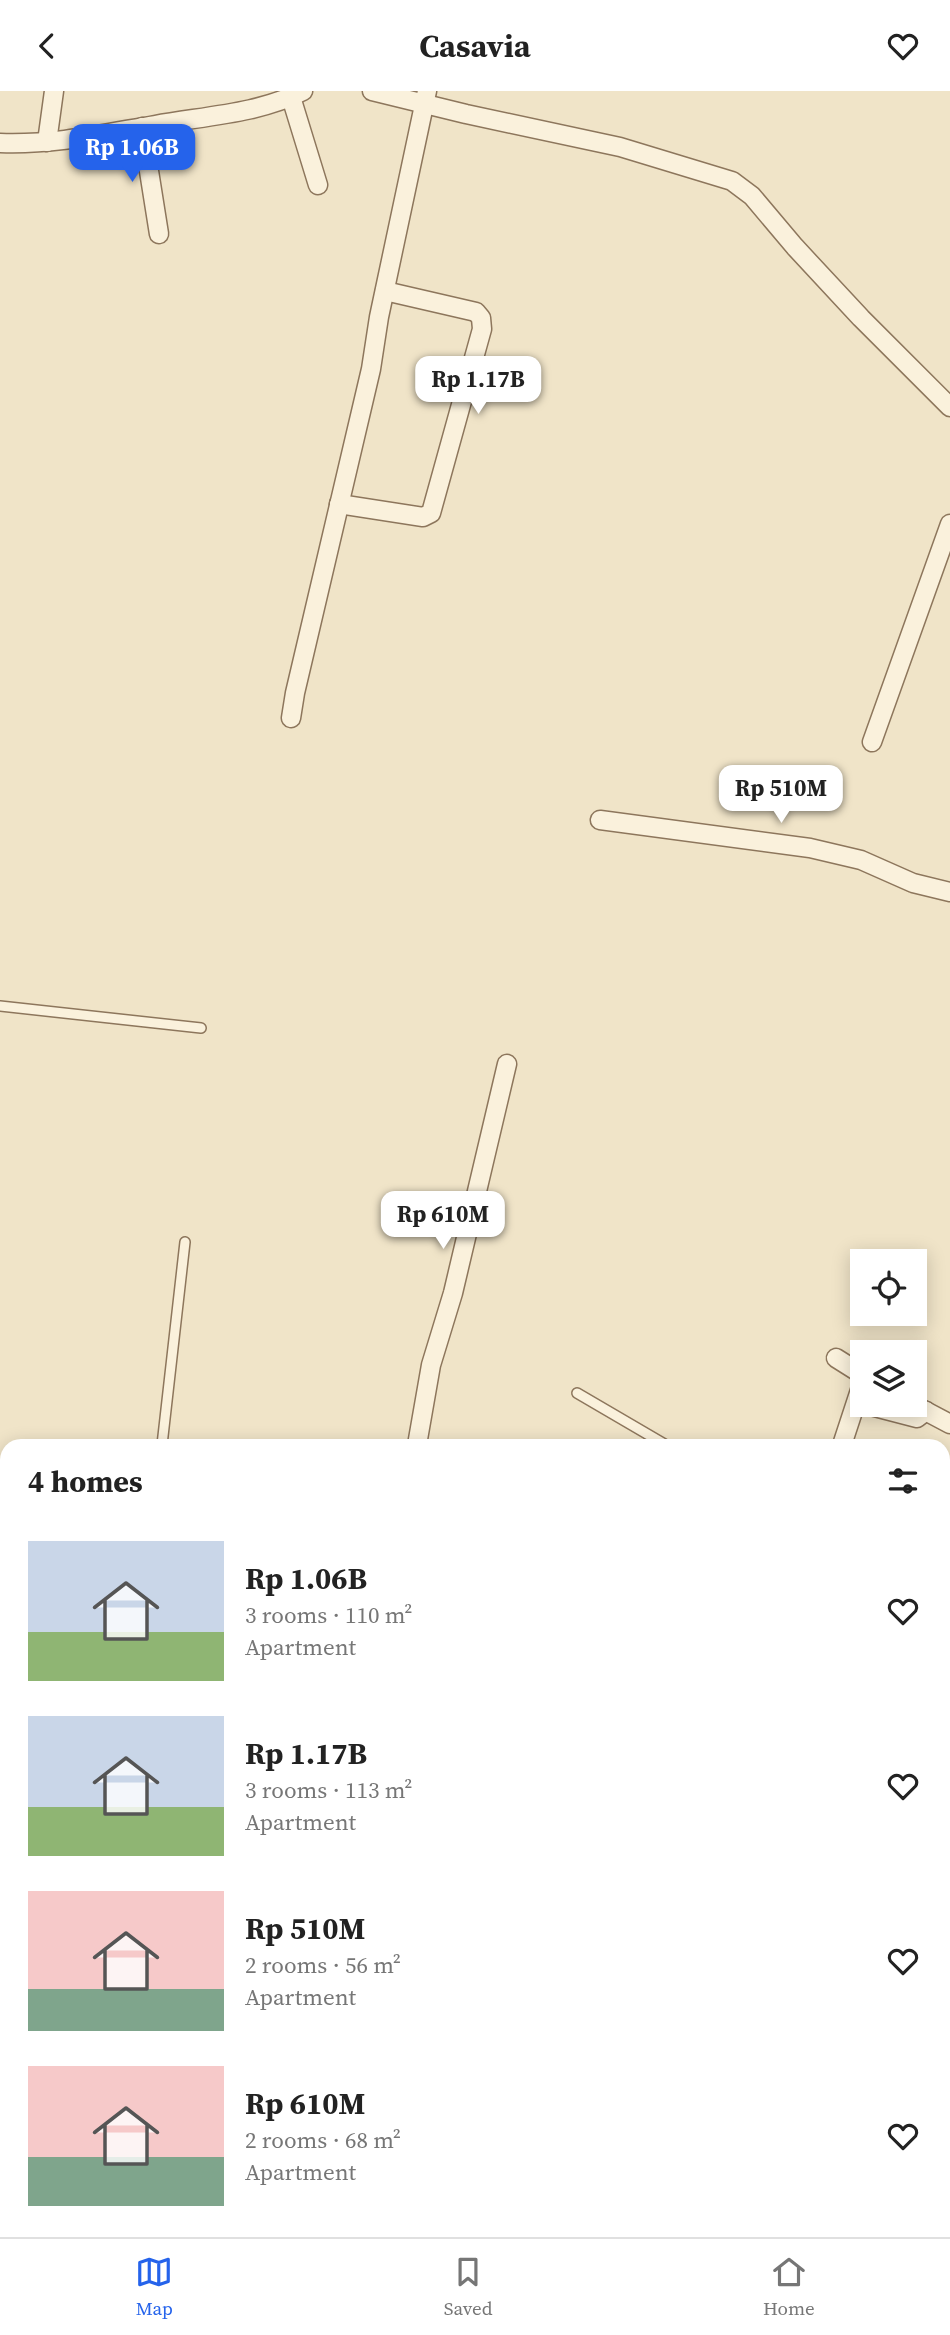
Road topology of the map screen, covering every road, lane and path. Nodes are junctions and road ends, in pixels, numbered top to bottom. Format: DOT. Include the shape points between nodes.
graph roads {
  1 [pos="54,91"];
  2 [pos="372,91"];
  3 [pos="297,94"];
  4 [pos="425,97"];
  5 [pos="142,127"];
  6 [pos="47,142"];
  7 [pos="0,143"];
  8 [pos="318,185"];
  9 [pos="159,234"];
  10 [pos="385,291"];
  11 [pos="950,407"];
  12 [pos="339,504"];
  13 [pos="950,524"];
  14 [pos="291,718"];
  15 [pos="872,742"];
  16 [pos="600,820"];
  17 [pos="950,892"];
  18 [pos="0,1006"];
  19 [pos="201,1028"];
  20 [pos="507,1064"];
  21 [pos="185,1242"];
  22 [pos="836,1358"];
  23 [pos="850,1367"];
  24 [pos="577,1393"];
  25 [pos="927,1412"];
  26 [pos="856,1417"];
  27 [pos="950,1424"];
  28 [pos="163,1439"];
  29 [pos="418,1439"];
  30 [pos="656,1439"];
  31 [pos="845,1439"];
  1 -- 6 [label="street"];
  2 -- 4 [label="street"];
  3 -- 5 [label="street" via="253,109"];
  3 -- 8 [label="street"];
  4 -- 10 [label="street"];
  4 -- 11 [label="street" via="620,146 732,181 752,196 860,318"];
  5 -- 6 [label="street"];
  5 -- 9 [label="street"];
  6 -- 7 [label="street"];
  10 -- 12 [label="street"];
  10 -- 12 [label="street" via="476,312 482,329 431,513 423,517"];
  12 -- 14 [label="street"];
  13 -- 15 [label="street"];
  16 -- 17 [label="street" via="810,848 861,860 913,883"];
  18 -- 19 [label="lane"];
  20 -- 29 [label="street" via="453,1293 431,1365"];
  21 -- 28 [label="lane"];
  22 -- 23 [label="street"];
  24 -- 30 [label="lane"];
  25 -- 27 [label="street"];
  26 -- 31 [label="street"];
}
